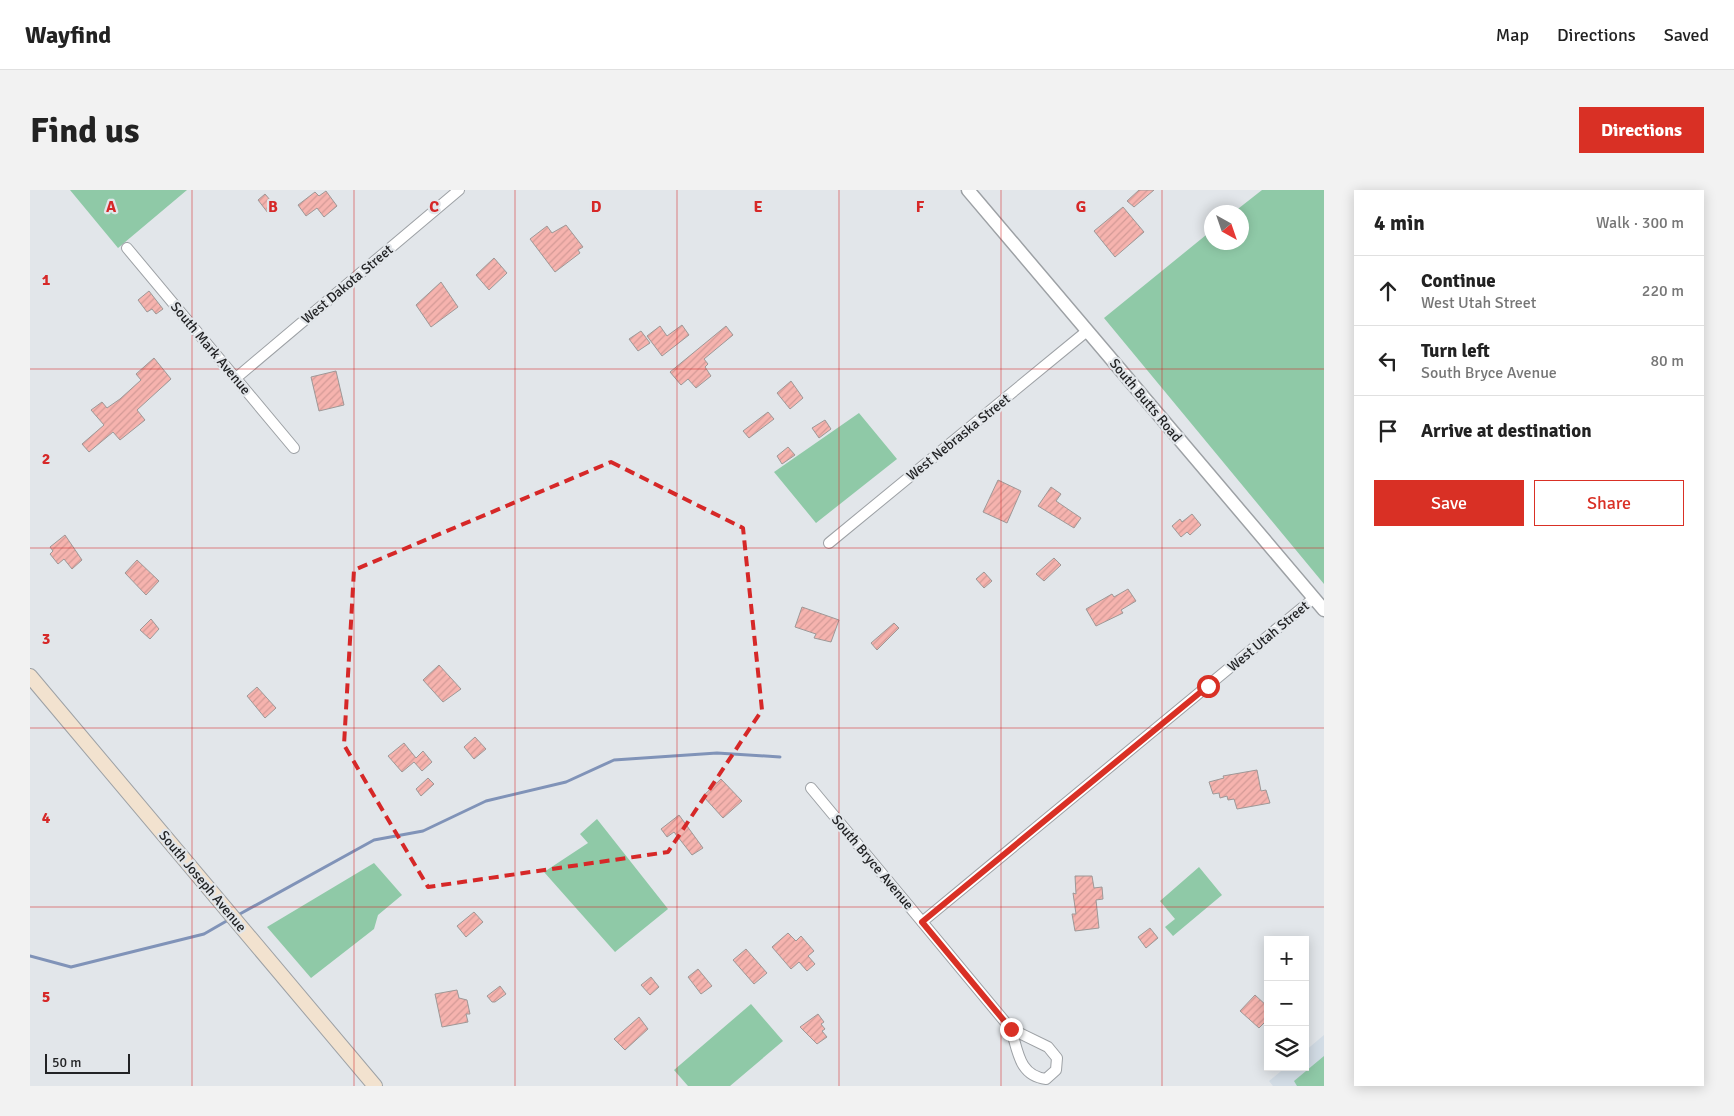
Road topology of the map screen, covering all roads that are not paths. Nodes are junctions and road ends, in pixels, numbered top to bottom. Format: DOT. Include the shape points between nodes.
graph roads {
  1 [pos="459,190"];
  2 [pos="968,190"];
  3 [pos="127,248"];
  4 [pos="1087,331"];
  5 [pos="236,378"];
  6 [pos="294,448"];
  7 [pos="829,543"];
  8 [pos="1314,598"];
  9 [pos="1324,610"];
  10 [pos="30,676"];
  11 [pos="811,788"];
  12 [pos="922,922"];
  13 [pos="1011,1029"];
  14 [pos="375,1086"];
  1 -- 5 [label="street, West Dakota Street"];
  2 -- 4 [label="street, South Butts Road"];
  3 -- 5 [label="street, South Mark Avenue"];
  4 -- 7 [label="street, West Nebraska Street"];
  4 -- 8 [label="street, South Butts Road"];
  5 -- 6 [label="street, South Mark Avenue"];
  8 -- 9 [label="street, South Butts Road"];
  8 -- 12 [label="street, West Utah Street"];
  10 -- 14 [label="main road, South Joseph Avenue"];
  11 -- 12 [label="street, South Bryce Avenue"];
  12 -- 13 [label="street, South Bryce Avenue"];
  13 -- 13 [label="street, South Bryce Avenue" via="1048,1046 1056,1058 1056,1070 1046,1079 1034,1078 1023,1068"];
}
